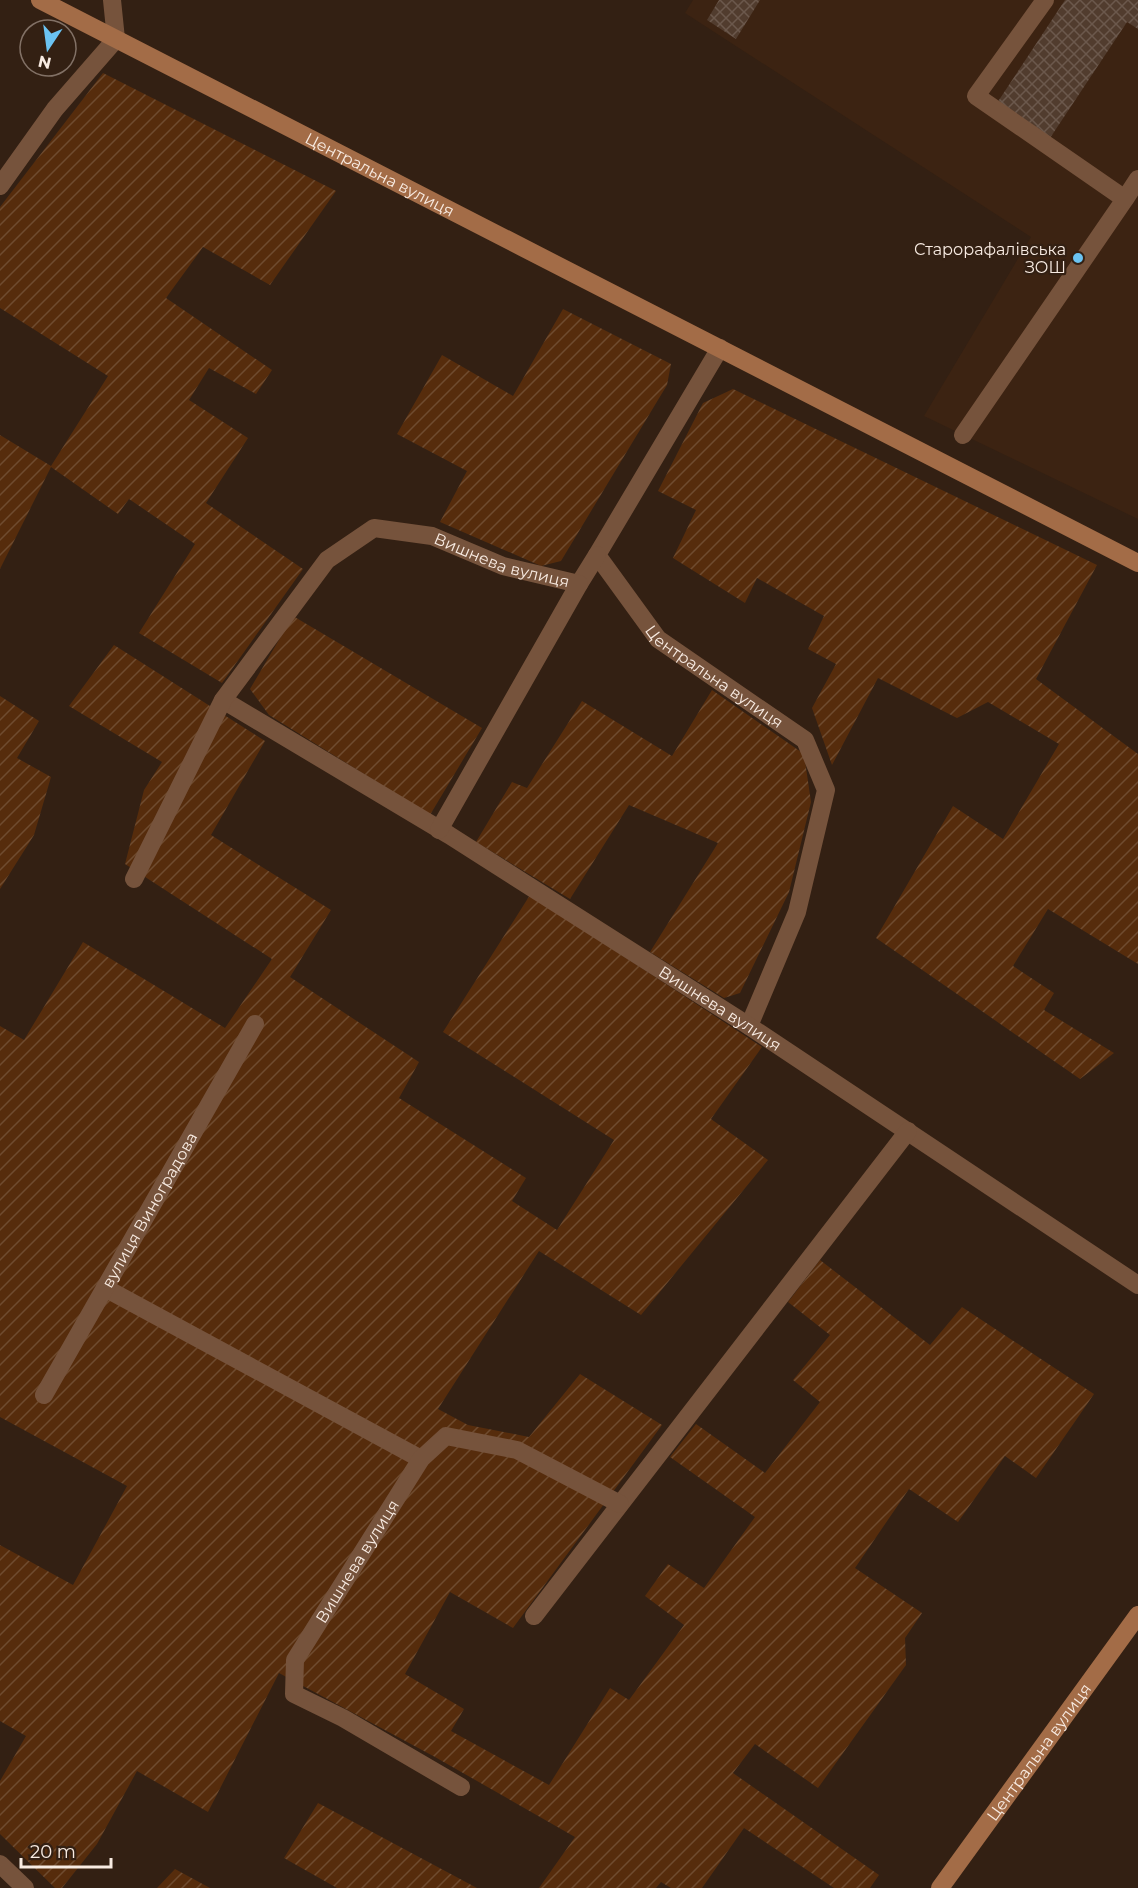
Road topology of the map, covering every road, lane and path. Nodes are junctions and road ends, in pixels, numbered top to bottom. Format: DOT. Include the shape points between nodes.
graph roads {
  1 [pos="40,0"];
  2 [pos="112,0"];
  3 [pos="1045,0"];
  4 [pos="116,39"];
  5 [pos="1138,179"];
  6 [pos="0,186"];
  7 [pos="1125,198"];
  8 [pos="720,348"];
  9 [pos="963,435"];
  10 [pos="597,555"];
  11 [pos="1138,562"];
  12 [pos="579,584"];
  13 [pos="224,700"];
  14 [pos="439,830"];
  15 [pos="134,879"];
  16 [pos="255,1024"];
  17 [pos="749,1026"];
  18 [pos="908,1131"];
  19 [pos="1138,1285"];
  20 [pos="105,1288"];
  21 [pos="44,1395"];
  22 [pos="421,1459"];
  23 [pos="620,1504"];
  24 [pos="1138,1615"];
  25 [pos="534,1616"];
  26 [pos="461,1787"];
  27 [pos="0,1864"];
  28 [pos="17,1885"];
  29 [pos="940,1888"];
  1 -- 4 [label="main road, Центральна вулиця"];
  2 -- 4 [label="street"];
  3 -- 7 [label="street" via="976,96"];
  4 -- 6 [label="street" via="55,109"];
  4 -- 8 [label="main road, Центральна вулиця"];
  5 -- 7 [label="street"];
  7 -- 9 [label="street"];
  8 -- 10 [label="street"];
  8 -- 11 [label="main road, Центральна вулиця"];
  10 -- 12 [label="street"];
  10 -- 17 [label="street, Центральна вулиця" via="658,639 805,740 826,790 797,912"];
  12 -- 13 [label="street, Вишнева вулиця" via="503,567 432,536 374,528 327,560"];
  12 -- 14 [label="street, Вишнева вулиця"];
  13 -- 14 [label="street, Вишнева вулиця"];
  13 -- 15 [label="street, Вишнева вулиця"];
  14 -- 17 [label="street, Вишнева вулиця"];
  16 -- 20 [label="street, вулиця Виноградова"];
  17 -- 18 [label="street, Вишнева вулиця"];
  18 -- 19 [label="street, Вишнева вулиця"];
  18 -- 23 [label="street"];
  20 -- 21 [label="street, вулиця Виноградова"];
  20 -- 22 [label="street"];
  22 -- 23 [label="street, Вишнева вулиця" via="446,1436 517,1450"];
  22 -- 26 [label="street, Вишнева вулиця" via="295,1660 294,1694"];
  23 -- 25 [label="street"];
  24 -- 29 [label="main road, Центральна вулиця"];
  27 -- 28 [label="street"];
}
